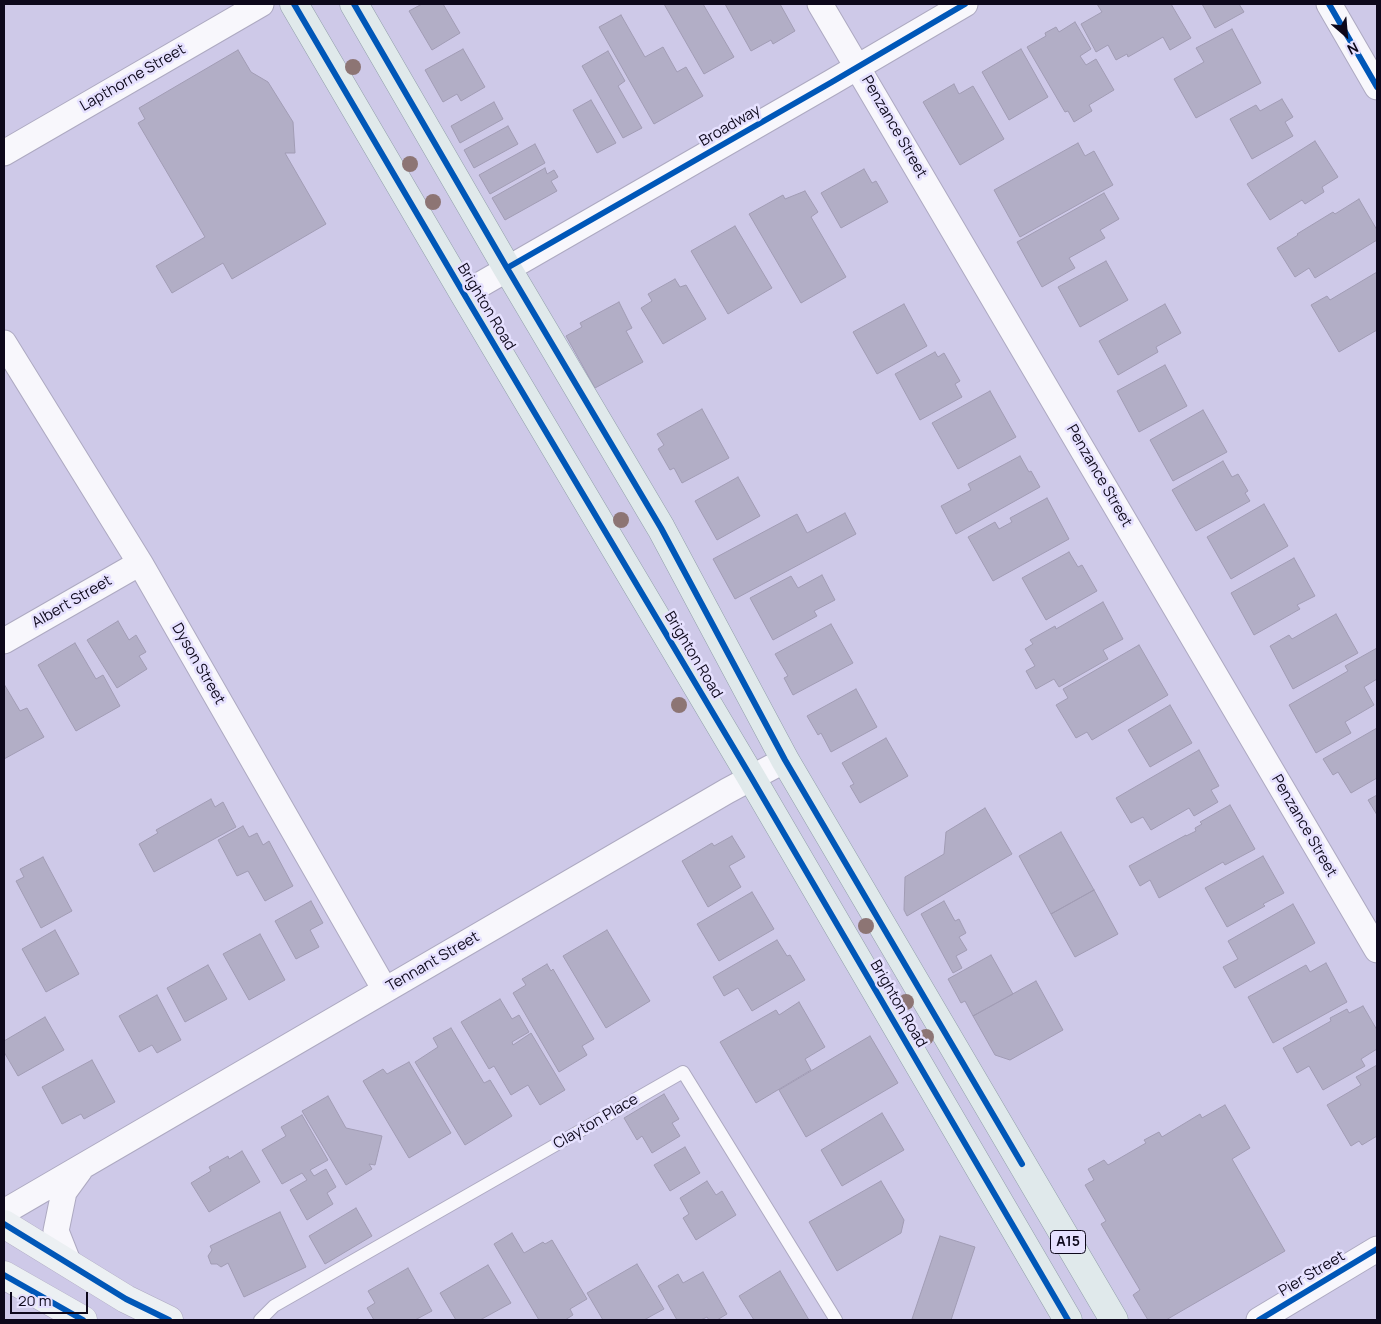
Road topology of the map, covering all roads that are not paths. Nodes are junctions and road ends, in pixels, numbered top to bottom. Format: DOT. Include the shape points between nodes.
graph roads {
  1 [pos="261,4"];
  2 [pos="294,4"];
  3 [pos="354,4"];
  4 [pos="820,4"];
  5 [pos="965,4"];
  6 [pos="1328,4"];
  7 [pos="859,67"];
  8 [pos="1377,87"];
  9 [pos="4,153"];
  10 [pos="507,268"];
  11 [pos="464,294"];
  12 [pos="4,343"];
  13 [pos="140,563"];
  14 [pos="4,641"];
  15 [pos="785,760"];
  16 [pos="751,777"];
  17 [pos="1377,950"];
  18 [pos="385,990"];
  19 [pos="83,1166"];
  20 [pos="4,1212"];
  21 [pos="4,1224"];
  22 [pos="1377,1248"];
  23 [pos="69,1264"];
  24 [pos="4,1275"];
  25 [pos="1046,1284"];
  26 [pos="83,1320"];
  27 [pos="169,1320"];
  28 [pos="260,1320"];
  29 [pos="836,1320"];
  30 [pos="1049,1320"];
  31 [pos="1068,1320"];
  32 [pos="1114,1320"];
  33 [pos="1259,1320"];
  1 -- 9 [label="street, Lapthorne Street"];
  2 -- 11 [label="main road, Brighton Road / A15"];
  3 -- 10 [label="main road, Brighton Road / A15"];
  4 -- 7 [label="street, Penzance Street"];
  5 -- 7 [label="street, Broadway"];
  6 -- 8 [label="street"];
  7 -- 10 [label="street, Broadway"];
  7 -- 17 [label="street, Penzance Street"];
  10 -- 11 [label="street, Broadway"];
  10 -- 15 [label="main road, Brighton Road / A15" via="661,528"];
  11 -- 16 [label="main road, Brighton Road / A15"];
  12 -- 13 [label="street, Dyson Street"];
  13 -- 14 [label="street, Albert Street"];
  13 -- 18 [label="street, Dyson Street"];
  15 -- 16 [label="street, Tennant Street"];
  15 -- 32 [label="main road, Brighton Road / A15"];
  16 -- 18 [label="street, Tennant Street"];
  16 -- 25 [label="main road, Brighton Road / A15"];
  18 -- 19 [label="street, Tennant Street"];
  19 -- 20 [label="street, Tennant Street"];
  19 -- 23 [label="street, Tennant Street" via="64,1192 56,1231"];
  21 -- 23 [label="main road"];
  22 -- 33 [label="street, Pier Street"];
  23 -- 27 [label="main road" via="126,1299"];
  24 -- 26 [label="main road"];
  25 -- 30 [label="main road"];
  25 -- 31 [label="main road, Brighton Road / A15"];
  28 -- 29 [label="lane, Clayton Place" via="274,1306 683,1072"];
}
